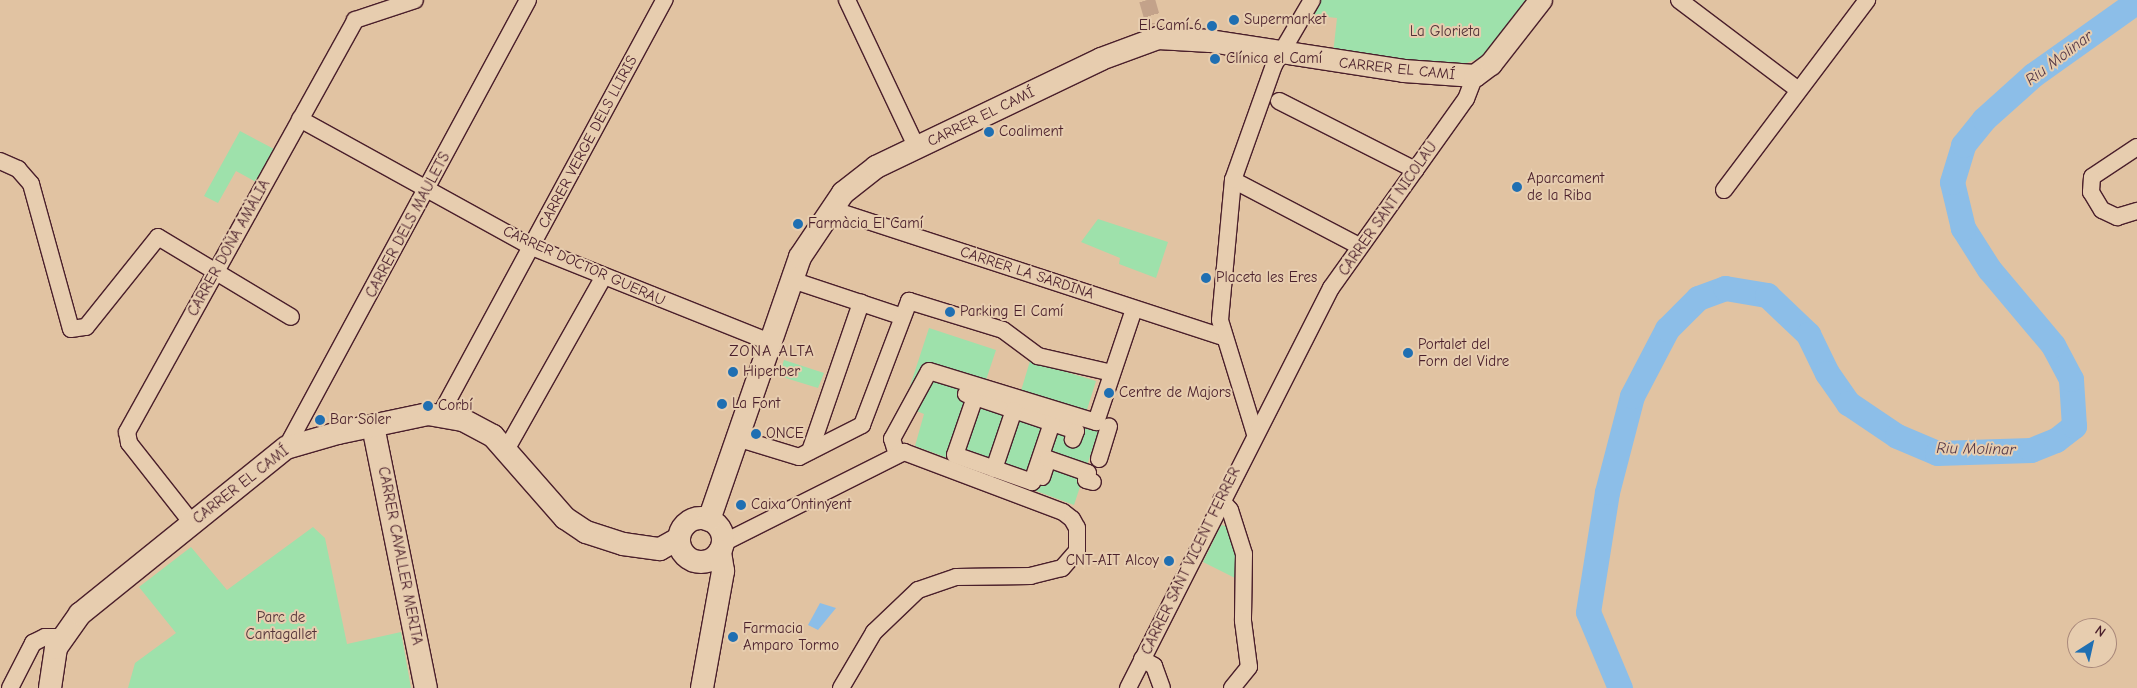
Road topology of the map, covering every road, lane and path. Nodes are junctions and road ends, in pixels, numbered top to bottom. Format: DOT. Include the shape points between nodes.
graph roads {
  1 [pos="416,0"];
  2 [pos="528,0"];
  3 [pos="664,0"];
  4 [pos="847,0"];
  5 [pos="1312,0"];
  6 [pos="1542,0"];
  7 [pos="1679,0"];
  8 [pos="1868,0"];
  9 [pos="1279,55"];
  10 [pos="1475,76"];
  11 [pos="1797,89"];
  12 [pos="1279,100"];
  13 [pos="300,119"];
  14 [pos="2137,147"];
  15 [pos="917,148"];
  16 [pos="0,161"];
  17 [pos="1415,170"];
  18 [pos="1233,180"];
  19 [pos="427,189"];
  20 [pos="1724,190"];
  21 [pos="831,209"];
  22 [pos="2137,211"];
  23 [pos="1359,246"];
  24 [pos="532,247"];
  25 [pos="216,271"];
  26 [pos="603,278"];
  27 [pos="792,280"];
  28 [pos="861,303"];
  29 [pos="1134,308"];
  30 [pos="291,316"];
  31 [pos="900,316"];
  32 [pos="1223,338"];
  33 [pos="770,342"];
  34 [pos="1112,373"];
  35 [pos="926,380"];
  36 [pos="975,397"];
  37 [pos="1014,410"];
  38 [pos="440,415"];
  39 [pos="1052,423"];
  40 [pos="373,426"];
  41 [pos="1110,426"];
  42 [pos="1254,434"];
  43 [pos="737,438"];
  44 [pos="1073,439"];
  45 [pos="286,448"];
  46 [pos="506,450"];
  47 [pos="810,450"];
  48 [pos="897,455"];
  49 [pos="1099,459"];
  50 [pos="994,469"];
  51 [pos="1092,482"];
  52 [pos="1039,486"];
  53 [pos="1060,495"];
  54 [pos="1221,500"];
  55 [pos="1063,512"];
  56 [pos="709,520"];
  57 [pos="192,523"];
  58 [pos="678,539"];
  59 [pos="721,547"];
  60 [pos="60,637"];
  61 [pos="1142,659"];
  62 [pos="10,688"];
  63 [pos="50,688"];
  64 [pos="426,688"];
  65 [pos="702,688"];
  66 [pos="841,688"];
  67 [pos="1128,688"];
  68 [pos="1162,688"];
  69 [pos="1232,688"];
  1 -- 13 [label="street, CARRER DOÑA AMÀLIA" via="355,20"];
  2 -- 19 [label="street, CARRER DELS MAULETS"];
  3 -- 24 [label="street, CARRER VERGE DELS LLIRIS"];
  4 -- 15 [label="street"];
  5 -- 9 [label="street"];
  6 -- 10 [label="street, CARRER SANT NICOLAU" via="1491,64"];
  7 -- 11 [label="street"];
  8 -- 11 [label="street"];
  9 -- 10 [label="street, CARRER EL CAMÍ"];
  9 -- 15 [label="street, CARRER EL CAMÍ" via="1156,31"];
  9 -- 18 [label="street"];
  10 -- 17 [label="street, CARRER SANT NICOLAU" via="1469,94"];
  11 -- 20 [label="street"];
  12 -- 17 [label="street"];
  13 -- 19 [label="street, CARRER DOCTOR GUERAU"];
  13 -- 25 [label="street, CARRER DOÑA AMÀLIA"];
  14 -- 22 [label="street" via="2092,178 2091,192 2102,210 2117,217"];
  15 -- 21 [label="street, CARRER EL CAMÍ" via="866,174"];
  16 -- 25 [label="street" via="18,168 31,184 71,329 86,327 155,238"];
  17 -- 23 [label="street, CARRER SANT NICOLAU"];
  18 -- 23 [label="street"];
  18 -- 32 [label="street" via="1220,305"];
  19 -- 24 [label="street, CARRER DOCTOR GUERAU"];
  19 -- 45 [label="street, CARRER DELS MAULETS"];
  21 -- 27 [label="street, CARRER EL CAMÍ" via="807,243"];
  21 -- 29 [label="street, CARRER LA SARDINA"];
  23 -- 42 [label="street, CARRER SANT NICOLAU" via="1331,288"];
  24 -- 26 [label="street, CARRER DOCTOR GUERAU"];
  24 -- 38 [label="street, CARRER VERGE DELS LLIRIS"];
  25 -- 30 [label="street"];
  25 -- 57 [label="street, CARRER DOÑA AMÀLIA" via="126,435"];
  26 -- 33 [label="street, CARRER DOCTOR GUERAU"];
  26 -- 46 [label="street"];
  27 -- 28 [label="street"];
  27 -- 33 [label="street, CARRER EL CAMÍ"];
  28 -- 31 [label="street"];
  28 -- 47 [label="street"];
  29 -- 32 [label="street, CARRER LA SARDINA"];
  29 -- 34 [label="street"];
  31 -- 34 [label="street" via="904,306 915,301 1016,339 1038,356"];
  31 -- 47 [label="street" via="868,418"];
  32 -- 42 [label="street"];
  33 -- 43 [label="street, CARRER EL CAMÍ"];
  34 -- 35 [label="street" via="1096,422 928,371"];
  35 -- 36 [label="street"];
  35 -- 48 [label="street" via="892,440"];
  36 -- 37 [label="street"];
  36 -- 50 [label="street" via="955,455"];
  37 -- 39 [label="street"];
  37 -- 50 [label="street"];
  38 -- 40 [label="street, CARRER EL CAMÍ"];
  38 -- 46 [label="street, CARRER EL CAMÍ" via="477,425"];
  39 -- 44 [label="street" via="1076,431"];
  39 -- 50 [label="street" via="1032,482"];
  40 -- 45 [label="street, CARRER EL CAMÍ"];
  40 -- 64 [label="street, CARRER CAVALLER MERITA"];
  41 -- 49 [label="street"];
  42 -- 54 [label="street, CARRER SANT VICENT FERRER"];
  43 -- 47 [label="street" via="788,456"];
  43 -- 56 [label="street, CARRER EL CAMÍ"];
  45 -- 57 [label="street, CARRER EL CAMÍ"];
  46 -- 58 [label="street, CARRER EL CAMÍ" via="564,518 586,532 623,544 660,549"];
  48 -- 55 [label="street" via="912,453"];
  48 -- 59 [label="street"];
  51 -- 52 [label="street" via="1086,480 1088,473 1048,459"];
  53 -- 55 [label="street"];
  54 -- 61 [label="street, CARRER SANT VICENT FERRER"];
  54 -- 69 [label="street" via="1230,510 1245,562 1243,621 1249,667"];
  55 -- 66 [label="street" via="1077,528 1078,539 1077,551 1062,568 1030,576 956,577 918,590 874,632"];
  56 -- 58 [label="street" via="690,520"];
  56 -- 59 [label="street" via="720,529"];
  57 -- 60 [label="street, CARRER EL CAMÍ" via="80,614"];
  58 -- 59 [label="street" via="683,553 695,561 711,560"];
  59 -- 65 [label="street" via="723,571"];
  60 -- 62 [label="street" via="45,637 33,643"];
  60 -- 63 [label="street"];
  61 -- 67 [label="street, CARRER SANT VICENT FERRER"];
  61 -- 68 [label="street" via="1154,666"];
}
